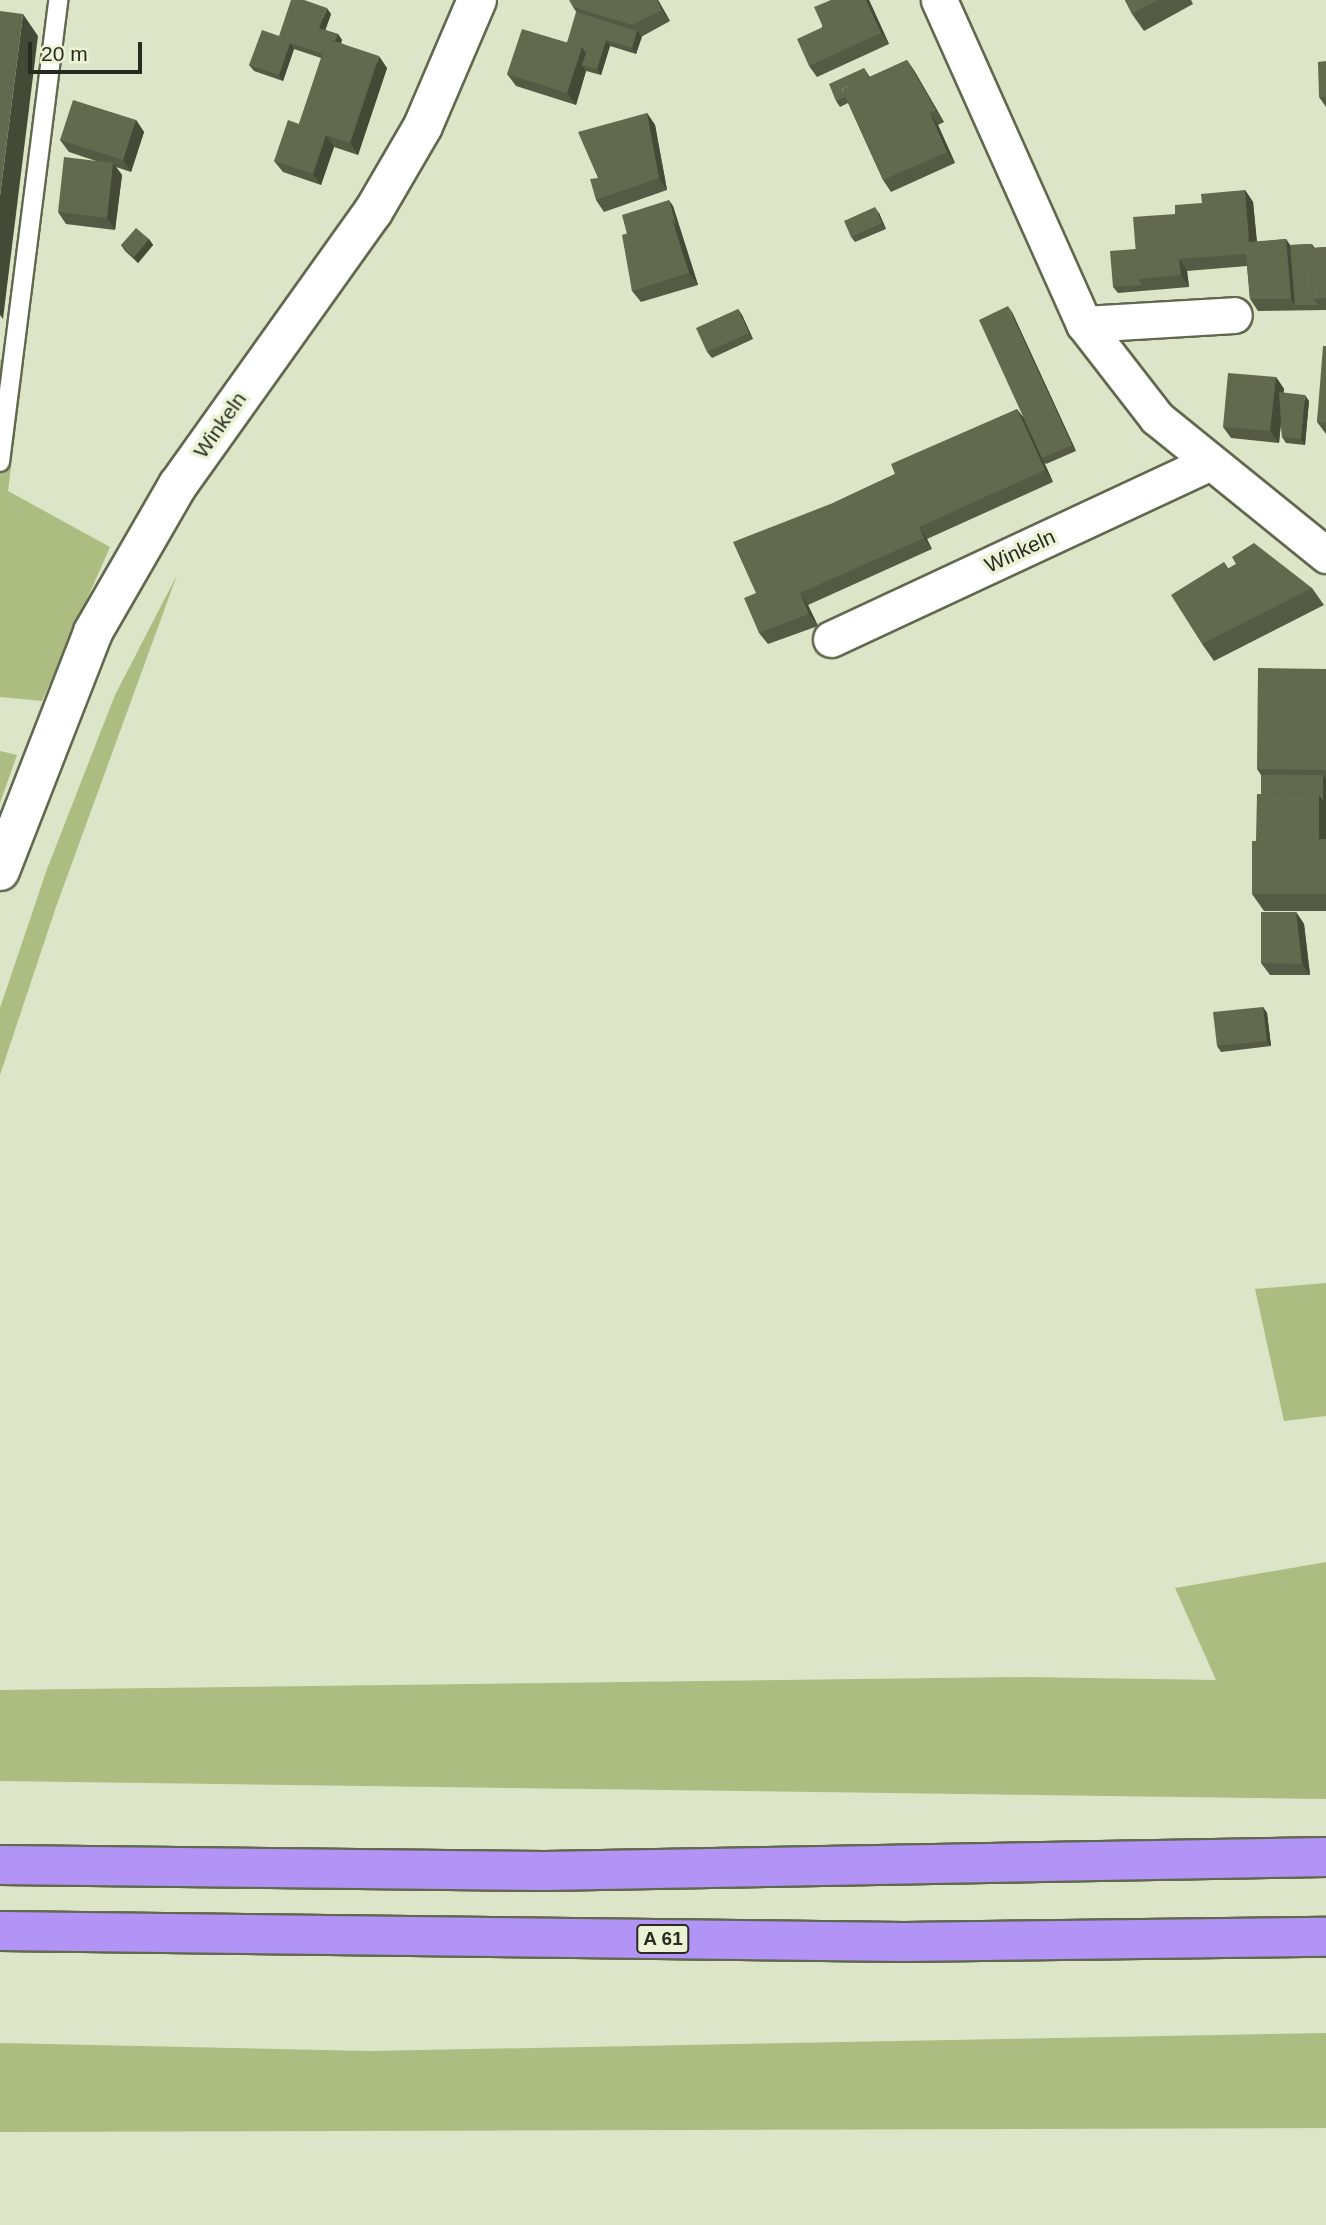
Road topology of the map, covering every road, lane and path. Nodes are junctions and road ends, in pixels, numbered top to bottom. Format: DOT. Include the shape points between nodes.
graph roads {
  1 [pos="58,0"];
  2 [pos="477,0"];
  3 [pos="939,0"];
  4 [pos="1234,315"];
  5 [pos="1084,324"];
  6 [pos="0,462"];
  7 [pos="1208,463"];
  8 [pos="1326,555"];
  9 [pos="831,639"];
  10 [pos="0,871"];
  11 [pos="1326,1857"];
  12 [pos="0,1865"];
  13 [pos="0,1931"];
  14 [pos="1326,1937"];
  1 -- 6 [label="lane"];
  2 -- 10 [label="street, Winkeln" via="423,125 373,212 178,485 93,632"];
  3 -- 5 [label="street"];
  4 -- 5 [label="street"];
  5 -- 7 [label="street" via="1157,418"];
  7 -- 8 [label="street"];
  7 -- 9 [label="street, Winkeln"];
  11 -- 12 [label="highway" via="545,1871"];
  13 -- 14 [label="highway, A 61" via="904,1942"];
}
